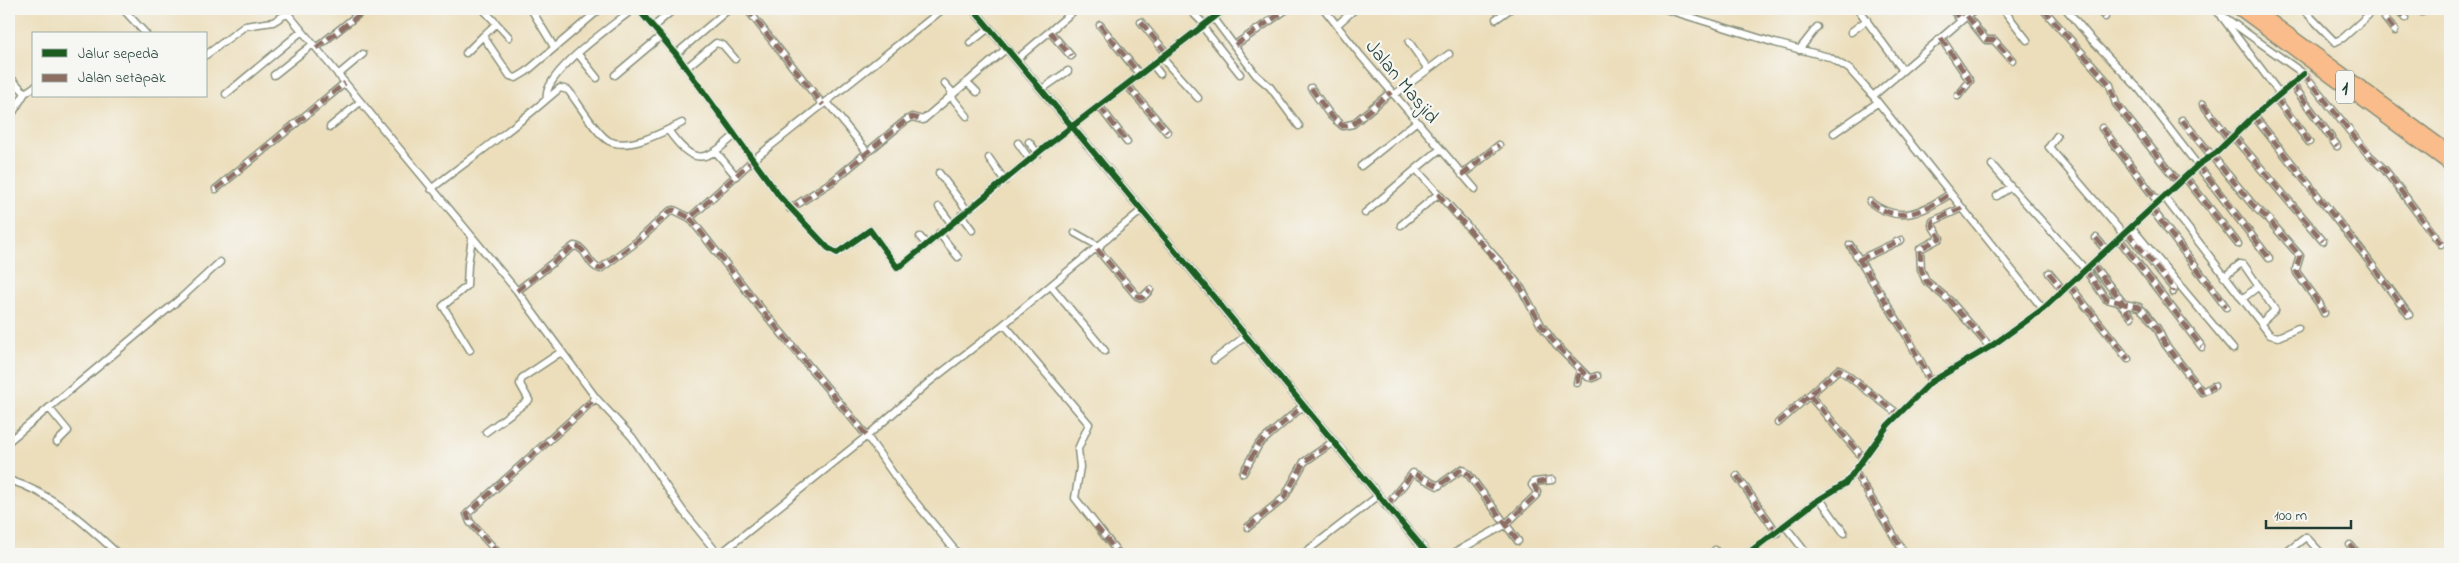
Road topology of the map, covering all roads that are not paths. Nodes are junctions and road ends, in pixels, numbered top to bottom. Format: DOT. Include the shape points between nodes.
graph roads {
  1 [pos="123,9"];
  2 [pos="483,9"];
  3 [pos="530,9"];
  4 [pos="600,9"];
  5 [pos="633,9"];
  6 [pos="638,9"];
  7 [pos="674,9"];
  8 [pos="729,9"];
  9 [pos="747,9"];
  10 [pos="943,9"];
  11 [pos="973,9"];
  12 [pos="1076,9"];
  13 [pos="1189,9"];
  14 [pos="1224,9"];
  15 [pos="1287,9"];
  16 [pos="1324,9"];
  17 [pos="1355,9"];
  18 [pos="1510,9"];
  19 [pos="1665,9"];
  20 [pos="1858,9"];
  21 [pos="1952,9"];
  22 [pos="1975,9"];
  23 [pos="2003,9"];
  24 [pos="2043,9"];
  25 [pos="2066,9"];
  26 [pos="2098,9"];
  27 [pos="2213,9"];
  28 [pos="2239,9"];
  29 [pos="2255,9"];
  30 [pos="2304,9"];
  31 [pos="2376,9"];
  32 [pos="2397,9"];
  33 [pos="285,10"];
  34 [pos="361,10"];
  35 [pos="2367,11"];
  36 [pos="2220,13"];
  37 [pos="1967,16"];
  38 [pos="1213,17"];
  39 [pos="2106,17"];
  40 [pos="2405,18"];
  41 [pos="1496,19"];
  42 [pos="1867,20"];
  43 [pos="1961,21"];
  44 [pos="1141,22"];
  45 [pos="496,24"];
  46 [pos="1100,25"];
  47 [pos="1203,25"];
  48 [pos="1337,25"];
  49 [pos="653,26"];
  50 [pos="1817,27"];
  51 [pos="989,28"];
  52 [pos="2395,31"];
  53 [pos="144,32"];
  54 [pos="302,32"];
  55 [pos="1050,32"];
  56 [pos="1851,32"];
  57 [pos="483,36"];
  58 [pos="660,36"];
  59 [pos="509,37"];
  60 [pos="1941,38"];
  61 [pos="2027,40"];
  62 [pos="1409,42"];
  63 [pos="970,43"];
  64 [pos="1235,45"];
  65 [pos="315,46"];
  66 [pos="554,47"];
  67 [pos="1007,48"];
  68 [pos="1799,50"];
  69 [pos="466,53"];
  70 [pos="208,54"];
  71 [pos="362,54"];
  72 [pos="578,54"];
  73 [pos="676,54"];
  74 [pos="1450,54"];
  75 [pos="1071,56"];
  76 [pos="1165,56"];
  77 [pos="735,59"];
  78 [pos="1017,59"];
  79 [pos="2012,60"];
  80 [pos="1153,65"];
  81 [pos="686,68"];
  82 [pos="1428,69"];
  83 [pos="1902,69"];
  84 [pos="1068,71"];
  85 [pos="1160,74"];
  86 [pos="1240,74"];
  87 [pos="2304,74"];
  88 [pos="274,75"];
  89 [pos="615,75"];
  90 [pos="1140,75"];
  91 [pos="9,76"];
  92 [pos="338,76"];
  93 [pos="597,78"];
  94 [pos="967,82"];
  95 [pos="15,83"];
  96 [pos="345,83"];
  97 [pos="944,84"];
  98 [pos="2292,84"];
  99 [pos="1127,85"];
  100 [pos="32,88"];
  101 [pos="1311,88"];
  102 [pos="1042,89"];
  103 [pos="25,92"];
  104 [pos="976,92"];
  105 [pos="9,94"];
  106 [pos="226,94"];
  107 [pos="951,94"];
  108 [pos="1392,94"];
  109 [pos="1873,96"];
  110 [pos="1958,96"];
  111 [pos="2278,96"];
  112 [pos="1198,98"];
  113 [pos="547,99"];
  114 [pos="360,102"];
  115 [pos="1877,102"];
  116 [pos="825,103"];
  117 [pos="2202,104"];
  118 [pos="1100,107"];
  119 [pos="967,116"];
  120 [pos="2254,116"];
  121 [pos="9,119"];
  122 [pos="2182,120"];
  123 [pos="1416,122"];
  124 [pos="682,123"];
  125 [pos="1299,126"];
  126 [pos="330,127"];
  127 [pos="1074,127"];
  128 [pos="2102,128"];
  129 [pos="668,130"];
  130 [pos="1167,132"];
  131 [pos="1834,134"];
  132 [pos="735,136"];
  133 [pos="2057,136"];
  134 [pos="2232,138"];
  135 [pos="1029,142"];
  136 [pos="1127,142"];
  137 [pos="2309,142"];
  138 [pos="1018,143"];
  139 [pos="1499,145"];
  140 [pos="2337,146"];
  141 [pos="1440,150"];
  142 [pos="716,152"];
  143 [pos="867,152"];
  144 [pos="2450,152"];
  145 [pos="1038,154"];
  146 [pos="2212,156"];
  147 [pos="989,158"];
  148 [pos="753,160"];
  149 [pos="1030,160"];
  150 [pos="1992,165"];
  151 [pos="2198,165"];
  152 [pos="2450,165"];
  153 [pos="1361,166"];
  154 [pos="1416,169"];
  155 [pos="939,173"];
  156 [pos="1462,175"];
  157 [pos="736,176"];
  158 [pos="2185,177"];
  159 [pos="1005,180"];
  160 [pos="2179,183"];
  161 [pos="2011,187"];
  162 [pos="216,189"];
  163 [pos="431,189"];
  164 [pos="1475,189"];
  165 [pos="1438,194"];
  166 [pos="1950,194"];
  167 [pos="1998,196"];
  168 [pos="2164,197"];
  169 [pos="1870,202"];
  170 [pos="2158,202"];
  171 [pos="939,208"];
  172 [pos="1962,208"];
  173 [pos="2151,208"];
  174 [pos="790,209"];
  175 [pos="967,210"];
  176 [pos="1142,210"];
  177 [pos="1365,213"];
  178 [pos="961,215"];
  179 [pos="690,218"];
  180 [pos="951,223"];
  181 [pos="1400,225"];
  182 [pos="972,230"];
  183 [pos="939,233"];
  184 [pos="1075,233"];
  185 [pos="2125,233"];
  186 [pos="920,237"];
  187 [pos="472,238"];
  188 [pos="2096,238"];
  189 [pos="1901,240"];
  190 [pos="2323,241"];
  191 [pos="926,244"];
  192 [pos="2238,244"];
  193 [pos="2441,244"];
  194 [pos="1850,245"];
  195 [pos="1098,248"];
  196 [pos="2106,250"];
  197 [pos="958,257"];
  198 [pos="2269,258"];
  199 [pos="1859,260"];
  200 [pos="220,262"];
  201 [pos="2092,264"];
  202 [pos="2085,269"];
  203 [pos="2049,273"];
  204 [pos="2224,276"];
  205 [pos="1051,286"];
  206 [pos="2259,286"];
  207 [pos="2066,288"];
  208 [pos="1150,290"];
  209 [pos="518,291"];
  210 [pos="2173,292"];
  211 [pos="2242,299"];
  212 [pos="2226,307"];
  213 [pos="2043,309"];
  214 [pos="2324,313"];
  215 [pos="2409,315"];
  216 [pos="2132,317"];
  217 [pos="2261,323"];
  218 [pos="1004,324"];
  219 [pos="2298,328"];
  220 [pos="1247,335"];
  221 [pos="1990,347"];
  222 [pos="2202,348"];
  223 [pos="2233,349"];
  224 [pos="470,350"];
  225 [pos="1105,351"];
  226 [pos="561,352"];
  227 [pos="2128,359"];
  228 [pos="1214,360"];
  229 [pos="1580,370"];
  230 [pos="1597,376"];
  231 [pos="1931,382"];
  232 [pos="1578,383"];
  233 [pos="2214,386"];
  234 [pos="1810,396"];
  235 [pos="596,398"];
  236 [pos="1304,405"];
  237 [pos="49,408"];
  238 [pos="1898,414"];
  239 [pos="1778,423"];
  240 [pos="486,432"];
  241 [pos="867,436"];
  242 [pos="9,441"];
  243 [pos="57,442"];
  244 [pos="1333,442"];
  245 [pos="1864,459"];
  246 [pos="1855,472"];
  247 [pos="1243,473"];
  248 [pos="1737,476"];
  249 [pos="9,480"];
  250 [pos="1552,480"];
  251 [pos="1378,496"];
  252 [pos="1820,499"];
  253 [pos="1386,506"];
  254 [pos="1505,525"];
  255 [pos="1785,526"];
  256 [pos="1248,527"];
  257 [pos="1777,533"];
  258 [pos="1844,533"];
  259 [pos="1518,541"];
  260 [pos="2350,545"];
  261 [pos="1903,551"];
  262 [pos="118,554"];
  263 [pos="499,554"];
  264 [pos="719,554"];
  265 [pos="958,554"];
  266 [pos="1119,554"];
  267 [pos="1304,554"];
  268 [pos="1428,554"];
  269 [pos="1452,554"];
  270 [pos="1748,554"];
  271 [pos="1807,554"];
  272 [pos="2284,554"];
  273 [pos="2322,554"];
  274 [pos="2358,554"];
  1 -- 53 [label="street"];
  2 -- 45 [label="street"];
  3 -- 66 [label="street"];
  4 -- 66 [label="street"];
  5 -- 72 [label="street"];
  6 -- 49 [label="street"];
  7 -- 49 [label="street"];
  8 -- 73 [label="street"];
  9 -- 116 [label="street"];
  10 -- 116 [label="street"];
  11 -- 51 [label="street"];
  12 -- 55 [label="street"];
  13 -- 47 [label="street"];
  14 -- 38 [label="street"];
  15 -- 64 [label="street"];
  16 -- 48 [label="street, Jalan Masjid"];
  17 -- 48 [label="street"];
  18 -- 41 [label="street"];
  19 -- 68 [label="street"];
  20 -- 42 [label="street"];
  21 -- 43 [label="street"];
  22 -- 37 [label="street"];
  23 -- 61 [label="street"];
  24 -- 160 [label="street" via="2110,85 2116,104"];
  25 -- 151 [label="street" via="2128,78"];
  26 -- 39 [label="street"];
  27 -- 36 [label="street"];
  28 -- 152 [label="highway, 1"];
  29 -- 144 [label="highway, 1"];
  30 -- 35 [label="street" via="2335,42 2343,38"];
  31 -- 35 [label="street"];
  31 -- 52 [label="street"];
  32 -- 40 [label="street"];
  33 -- 54 [label="street"];
  33 -- 70 [label="street" via="273,22 246,26"];
  34 -- 65 [label="street"];
  36 -- 87 [label="street"];
  36 -- 111 [label="street"];
  37 -- 43 [label="street"];
  37 -- 79 [label="street" via="1986,40 1994,40"];
  38 -- 47 [label="street"];
  38 -- 64 [label="street"];
  42 -- 56 [label="street"];
  42 -- 83 [label="street"];
  43 -- 60 [label="street"];
  44 -- 76 [label="street"];
  45 -- 57 [label="street"];
  45 -- 59 [label="street"];
  46 -- 90 [label="street"];
  47 -- 76 [label="street"];
  47 -- 86 [label="street"];
  48 -- 108 [label="street, Jalan Masjid"];
  49 -- 58 [label="street"];
  50 -- 68 [label="street"];
  51 -- 63 [label="street"];
  51 -- 67 [label="street"];
  54 -- 65 [label="street"];
  54 -- 106 [label="street"];
  55 -- 75 [label="street"];
  55 -- 78 [label="street"];
  57 -- 66 [label="street" via="510,76 516,78"];
  57 -- 69 [label="street"];
  58 -- 73 [label="street"];
  58 -- 89 [label="street"];
  60 -- 83 [label="street"];
  60 -- 110 [label="street" via="1970,81"];
  62 -- 82 [label="street"];
  64 -- 125 [label="street"];
  65 -- 88 [label="street"];
  65 -- 92 [label="street"];
  67 -- 78 [label="street"];
  67 -- 94 [label="street"];
  68 -- 109 [label="street" via="1840,62"];
  71 -- 92 [label="street"];
  72 -- 93 [label="street"];
  72 -- 113 [label="street" via="554,79 547,91"];
  73 -- 81 [label="street"];
  74 -- 82 [label="street"];
  76 -- 80 [label="street"];
  76 -- 112 [label="street"];
  77 -- 81 [label="street" via="723,45 716,43"];
  78 -- 102 [label="street"];
  80 -- 85 [label="street"];
  80 -- 90 [label="street"];
  81 -- 132 [label="street"];
  82 -- 108 [label="street"];
  83 -- 109 [label="street"];
  84 -- 102 [label="street"];
  87 -- 98 [label="street"];
  87 -- 193 [label="street" via="2369,155 2385,170"];
  90 -- 99 [label="street"];
  91 -- 95 [label="street"];
  92 -- 96 [label="street"];
  94 -- 104 [label="street"];
  94 -- 107 [label="street"];
  95 -- 103 [label="street"];
  95 -- 105 [label="street"];
  96 -- 114 [label="street"];
  96 -- 162 [label="street"];
  97 -- 107 [label="street"];
  98 -- 111 [label="street"];
  98 -- 140 [label="street"];
  99 -- 118 [label="street"];
  99 -- 130 [label="street"];
  100 -- 103 [label="street"];
  101 -- 108 [label="street" via="1330,116 1343,126 1353,124"];
  102 -- 127 [label="street"];
  103 -- 121 [label="street"];
  107 -- 119 [label="street"];
  107 -- 143 [label="street" via="923,120 911,117"];
  108 -- 123 [label="street, Jalan Masjid"];
  109 -- 115 [label="street"];
  111 -- 120 [label="street"];
  111 -- 137 [label="street"];
  113 -- 129 [label="street" via="560,88 568,90 602,135 617,144"];
  113 -- 163 [label="street"];
  114 -- 126 [label="street"];
  114 -- 163 [label="street"];
  115 -- 131 [label="street"];
  115 -- 166 [label="street"];
  116 -- 143 [label="street"];
  116 -- 148 [label="street"];
  117 -- 134 [label="street"];
  118 -- 127 [label="street"];
  118 -- 136 [label="street"];
  120 -- 134 [label="street"];
  120 -- 215 [label="street"];
  122 -- 146 [label="street"];
  123 -- 141 [label="street, Jalan Masjid"];
  123 -- 153 [label="street"];
  124 -- 129 [label="street"];
  127 -- 145 [label="street"];
  127 -- 176 [label="street"];
  128 -- 170 [label="street"];
  129 -- 142 [label="street" via="690,155 702,158"];
  132 -- 142 [label="street"];
  132 -- 148 [label="street"];
  133 -- 185 [label="street" via="2049,147"];
  134 -- 146 [label="street"];
  134 -- 190 [label="street"];
  135 -- 145 [label="street"];
  138 -- 149 [label="street"];
  139 -- 156 [label="street"];
  141 -- 154 [label="street"];
  141 -- 156 [label="street, Jalan Masjid"];
  142 -- 157 [label="street"];
  143 -- 174 [label="street" via="825,187"];
  145 -- 149 [label="street"];
  146 -- 151 [label="street"];
  146 -- 214 [label="street" via="2300,256 2297,273"];
  147 -- 159 [label="street"];
  148 -- 157 [label="street"];
  148 -- 174 [label="street"];
  149 -- 159 [label="street"];
  150 -- 161 [label="street"];
  151 -- 158 [label="street"];
  151 -- 198 [label="street"];
  154 -- 165 [label="street"];
  154 -- 177 [label="street"];
  155 -- 175 [label="street"];
  156 -- 164 [label="street, Jalan Masjid"];
  157 -- 179 [label="street"];
  158 -- 160 [label="street"];
  158 -- 192 [label="street"];
  159 -- 175 [label="street"];
  160 -- 168 [label="street"];
  161 -- 167 [label="street"];
  161 -- 202 [label="street"];
  163 -- 187 [label="street"];
  165 -- 181 [label="street"];
  165 -- 229 [label="street" via="1521,288 1541,325"];
  166 -- 169 [label="street" via="1918,212 1887,213"];
  166 -- 172 [label="street"];
  168 -- 170 [label="street"];
  168 -- 204 [label="street"];
  170 -- 173 [label="street"];
  171 -- 180 [label="street"];
  172 -- 213 [label="street"];
  172 -- 221 [label="street" via="1932,223 1940,237 1920,249 1921,269 1926,281 1950,301"];
  173 -- 185 [label="street"];
  173 -- 212 [label="street"];
  174 -- 191 [label="street" via="834,253 868,229 897,267"];
  175 -- 178 [label="street"];
  176 -- 195 [label="street"];
  176 -- 220 [label="street"];
  178 -- 180 [label="street"];
  178 -- 182 [label="street"];
  179 -- 209 [label="street" via="670,211 639,240 600,269 582,248 574,246"];
  179 -- 241 [label="street"];
  180 -- 183 [label="street"];
  183 -- 191 [label="street"];
  183 -- 197 [label="street"];
  184 -- 195 [label="street"];
  185 -- 196 [label="street"];
  185 -- 210 [label="street" via="2174,289"];
  185 -- 222 [label="street"];
  185 -- 223 [label="street"];
  186 -- 191 [label="street"];
  187 -- 209 [label="street"];
  187 -- 224 [label="street" via="467,286 443,306"];
  188 -- 196 [label="street"];
  189 -- 199 [label="street"];
  194 -- 199 [label="street"];
  195 -- 205 [label="street"];
  195 -- 208 [label="street" via="1137,296 1142,298"];
  196 -- 201 [label="street"];
  199 -- 231 [label="street" via="1907,336"];
  200 -- 237 [label="street"];
  201 -- 202 [label="street"];
  201 -- 233 [label="street" via="2124,304 2139,307 2146,314 2202,392"];
  202 -- 207 [label="street"];
  202 -- 216 [label="street" via="2106,299 2119,302"];
  203 -- 207 [label="street"];
  204 -- 206 [label="street" via="2242,264"];
  204 -- 211 [label="street"];
  205 -- 218 [label="street"];
  205 -- 225 [label="street"];
  206 -- 211 [label="street"];
  206 -- 217 [label="street" via="2275,310"];
  207 -- 213 [label="street"];
  207 -- 227 [label="street"];
  209 -- 226 [label="street"];
  211 -- 217 [label="street"];
  213 -- 221 [label="street"];
  217 -- 219 [label="street" via="2274,338"];
  218 -- 241 [label="street"];
  218 -- 266 [label="street" via="1089,424 1078,449 1080,474 1075,498"];
  220 -- 228 [label="street"];
  220 -- 236 [label="street"];
  221 -- 231 [label="street"];
  226 -- 235 [label="street"];
  226 -- 240 [label="street" via="520,381 528,400"];
  229 -- 230 [label="street" via="1592,378"];
  229 -- 232 [label="street"];
  231 -- 238 [label="street"];
  234 -- 238 [label="street" via="1839,369"];
  234 -- 239 [label="street"];
  234 -- 245 [label="street"];
  235 -- 263 [label="street" via="467,514 470,522"];
  235 -- 264 [label="street" via="632,437 682,511"];
  236 -- 244 [label="street"];
  236 -- 247 [label="street" via="1259,444"];
  237 -- 242 [label="street"];
  237 -- 243 [label="street" via="68,431"];
  238 -- 245 [label="street"];
  241 -- 264 [label="street"];
  241 -- 265 [label="street" via="899,482"];
  244 -- 251 [label="street"];
  244 -- 256 [label="street" via="1304,462 1284,498"];
  245 -- 246 [label="street"];
  246 -- 252 [label="street" via="1846,483"];
  246 -- 261 [label="street"];
  248 -- 257 [label="street"];
  249 -- 262 [label="street" via="50,498"];
  250 -- 254 [label="street" via="1532,483 1536,495"];
  251 -- 253 [label="street"];
  251 -- 267 [label="street"];
  252 -- 255 [label="street"];
  252 -- 258 [label="street"];
  253 -- 254 [label="street" via="1413,473 1438,486 1462,469"];
  253 -- 268 [label="street"];
  254 -- 259 [label="street"];
  254 -- 269 [label="street"];
  255 -- 257 [label="street"];
  255 -- 271 [label="street"];
  257 -- 270 [label="street"];
  260 -- 274 [label="street"];
  272 -- 273 [label="street" via="2306,537"];
}
